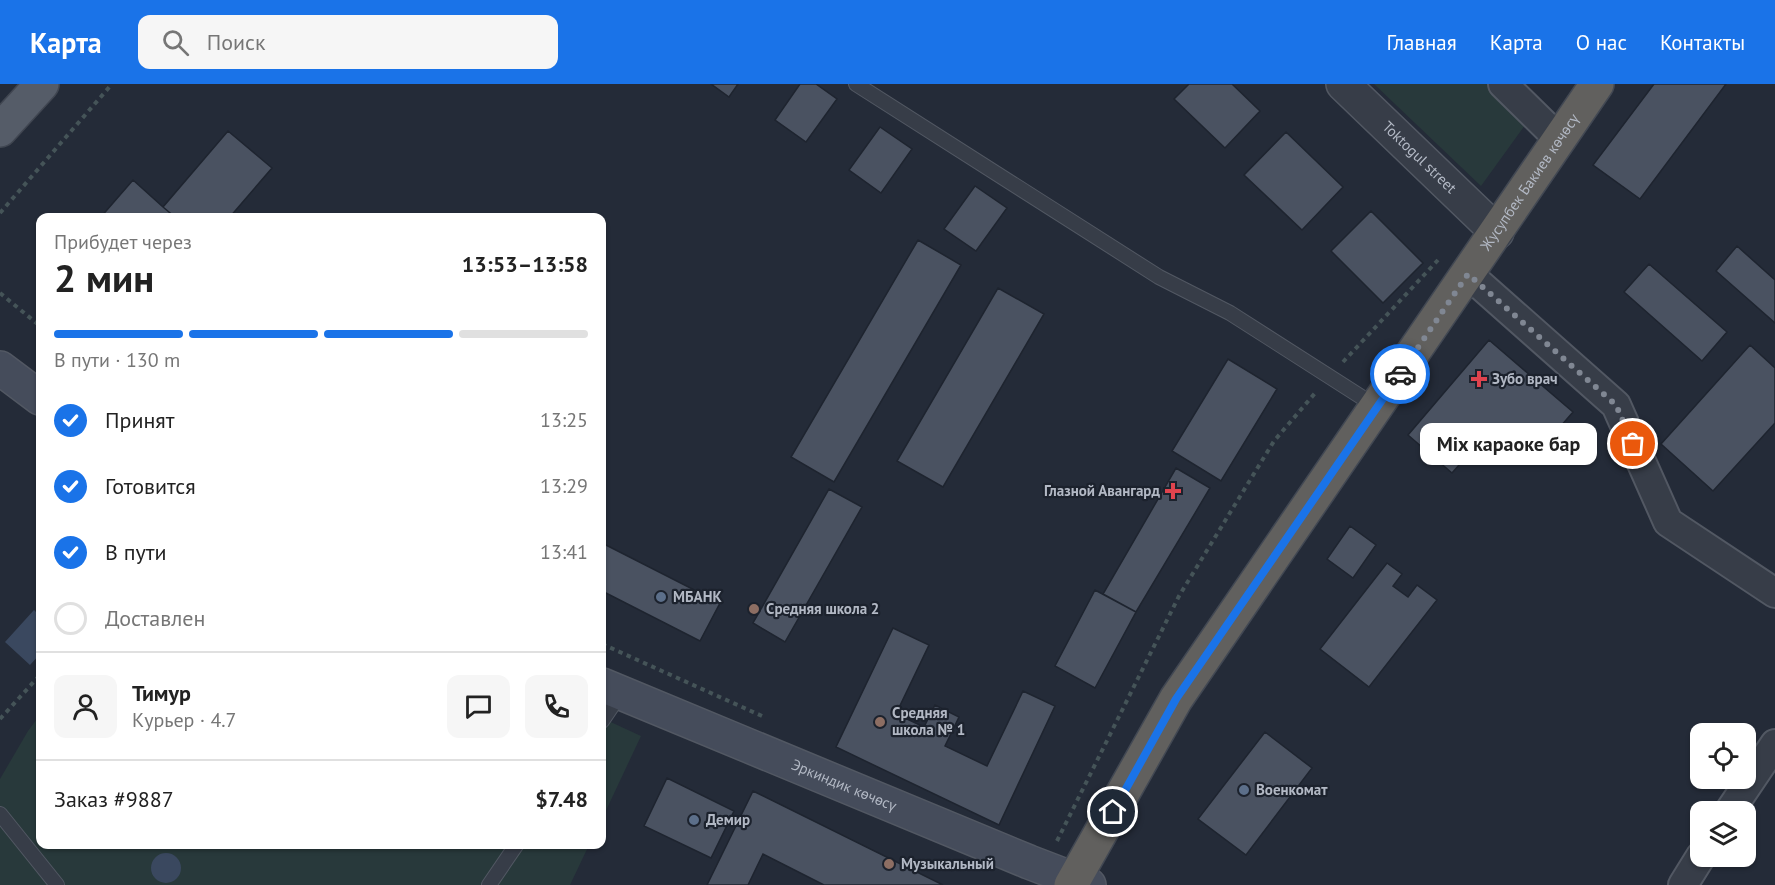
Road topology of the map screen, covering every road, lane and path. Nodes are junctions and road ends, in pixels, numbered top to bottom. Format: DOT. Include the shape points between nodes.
graph roads {
  1 [pos="42,84"];
  2 [pos="112,84"];
  3 [pos="856,84"];
  4 [pos="1343,84"];
  5 [pos="1503,84"];
  6 [pos="1597,84"];
  7 [pos="0,130"];
  8 [pos="1559,139"];
  9 [pos="0,213"];
  10 [pos="1497,232"];
  11 [pos="1443,253"];
  12 [pos="1468,274"];
  13 [pos="0,293"];
  14 [pos="36,323"];
  15 [pos="0,368"];
  16 [pos="1330,376"];
  17 [pos="36,395"];
  18 [pos="1377,406"];
  19 [pos="1775,593"];
  20 [pos="606,646"];
  21 [pos="36,679"];
  22 [pos="612,688"];
  23 [pos="606,708"];
  24 [pos="0,719"];
  25 [pos="769,720"];
  26 [pos="1775,744"];
  27 [pos="1736,801"];
  28 [pos="0,814"];
  29 [pos="1056,842"];
  30 [pos="514,849"];
  31 [pos="1694,867"];
  32 [pos="1078,883"];
  33 [pos="57,885"];
  34 [pos="489,885"];
  35 [pos="1683,885"];
  1 -- 7 [label="main road"];
  2 -- 9 [label="path"];
  3 -- 16 [label="lane" via="1159,277 1230,313"];
  4 -- 10 [label="street, Toktogul street"];
  5 -- 8 [label="street"];
  6 -- 8 [label="highway, Жусупбек Бакиев көчөсү"];
  8 -- 10 [label="highway, Жусупбек Бакиев көчөсү"];
  10 -- 12 [label="highway, Жусупбек Бакиев көчөсү"];
  11 -- 16 [label="path"];
  12 -- 18 [label="highway, Жусупбек Бакиев көчөсү"];
  12 -- 19 [label="street" via="1616,405 1668,522"];
  13 -- 14 [label="path"];
  15 -- 17 [label="main road"];
  16 -- 18 [label="lane"];
  16 -- 29 [label="path" via="1274,441 1179,596"];
  18 -- 32 [label="highway, Жусупбек Бакиев көчөсү" via="1176,699"];
  20 -- 25 [label="path"];
  21 -- 24 [label="path"];
  22 -- 23 [label="lane"];
  22 -- 32 [label="main road, Эркиндик көчөсү"];
  26 -- 27 [label="street"];
  28 -- 33 [label="lane"];
  30 -- 34 [label="lane"];
  31 -- 35 [label="street"];
}
